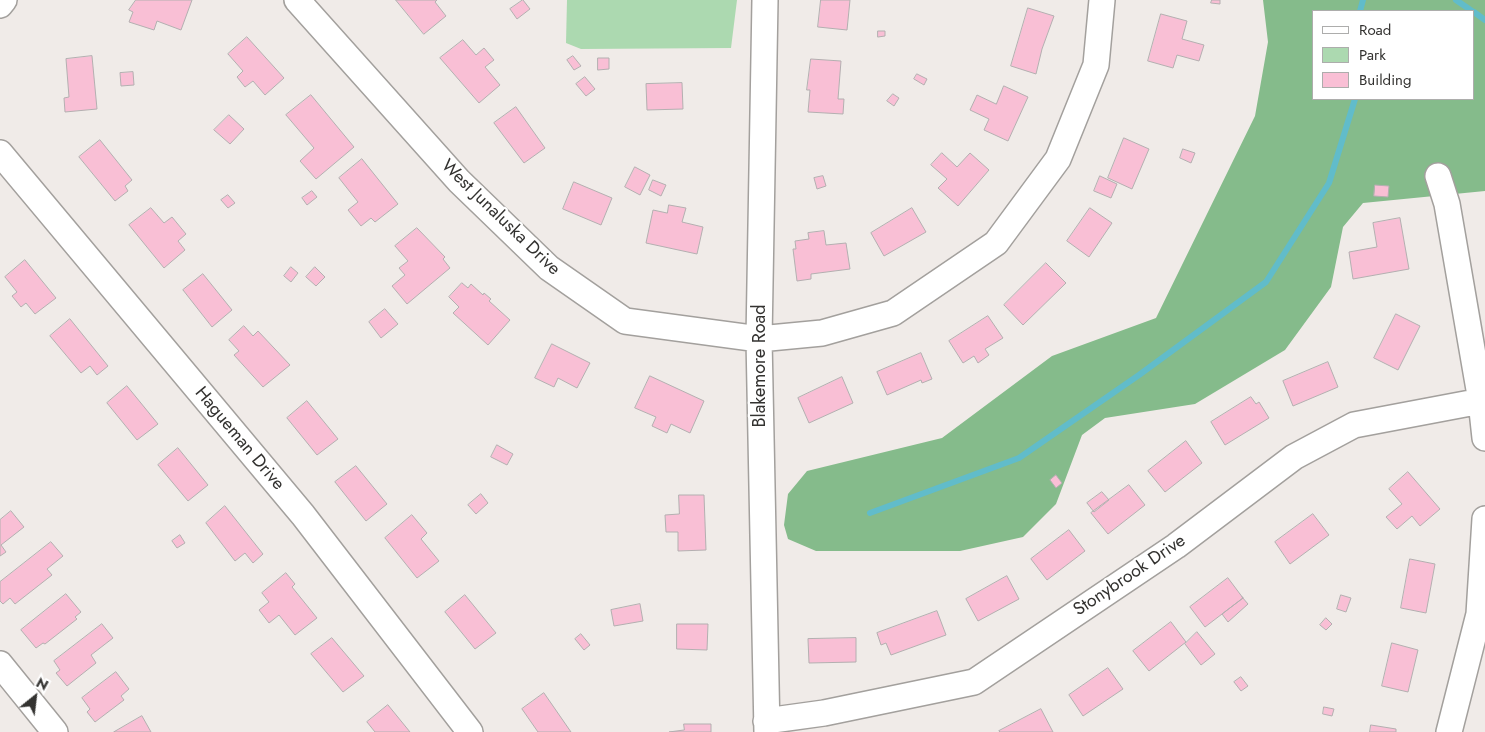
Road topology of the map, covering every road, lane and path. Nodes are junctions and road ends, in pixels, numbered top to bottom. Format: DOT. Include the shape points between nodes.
graph roads {
  1 [pos="4,0"];
  2 [pos="297,0"];
  3 [pos="765,0"];
  4 [pos="1102,0"];
  5 [pos="0,5"];
  6 [pos="0,153"];
  7 [pos="1438,176"];
  8 [pos="759,339"];
  9 [pos="1481,401"];
  10 [pos="1485,438"];
  11 [pos="1485,519"];
  12 [pos="0,664"];
  13 [pos="767,727"];
  14 [pos="55,732"];
  15 [pos="470,732"];
  16 [pos="1449,732"];
  1 -- 5 [label="street"];
  2 -- 8 [label="street, West Junaluska Drive" via="458,181 549,268 625,320"];
  3 -- 8 [label="street, Blakemore Road"];
  4 -- 8 [label="street, West Junaluska Drive" via="1096,65 1058,159 996,243 893,313 822,333"];
  6 -- 15 [label="street, Hagueman Drive" via="303,515"];
  7 -- 9 [label="street" via="1446,204"];
  8 -- 13 [label="street, Blakemore Road"];
  9 -- 10 [label="street"];
  9 -- 13 [label="street, Stonybrook Drive" via="1354,424 1294,457 1176,546 974,682"];
  11 -- 16 [label="street" via="1479,614"];
  12 -- 14 [label="street"];
}
